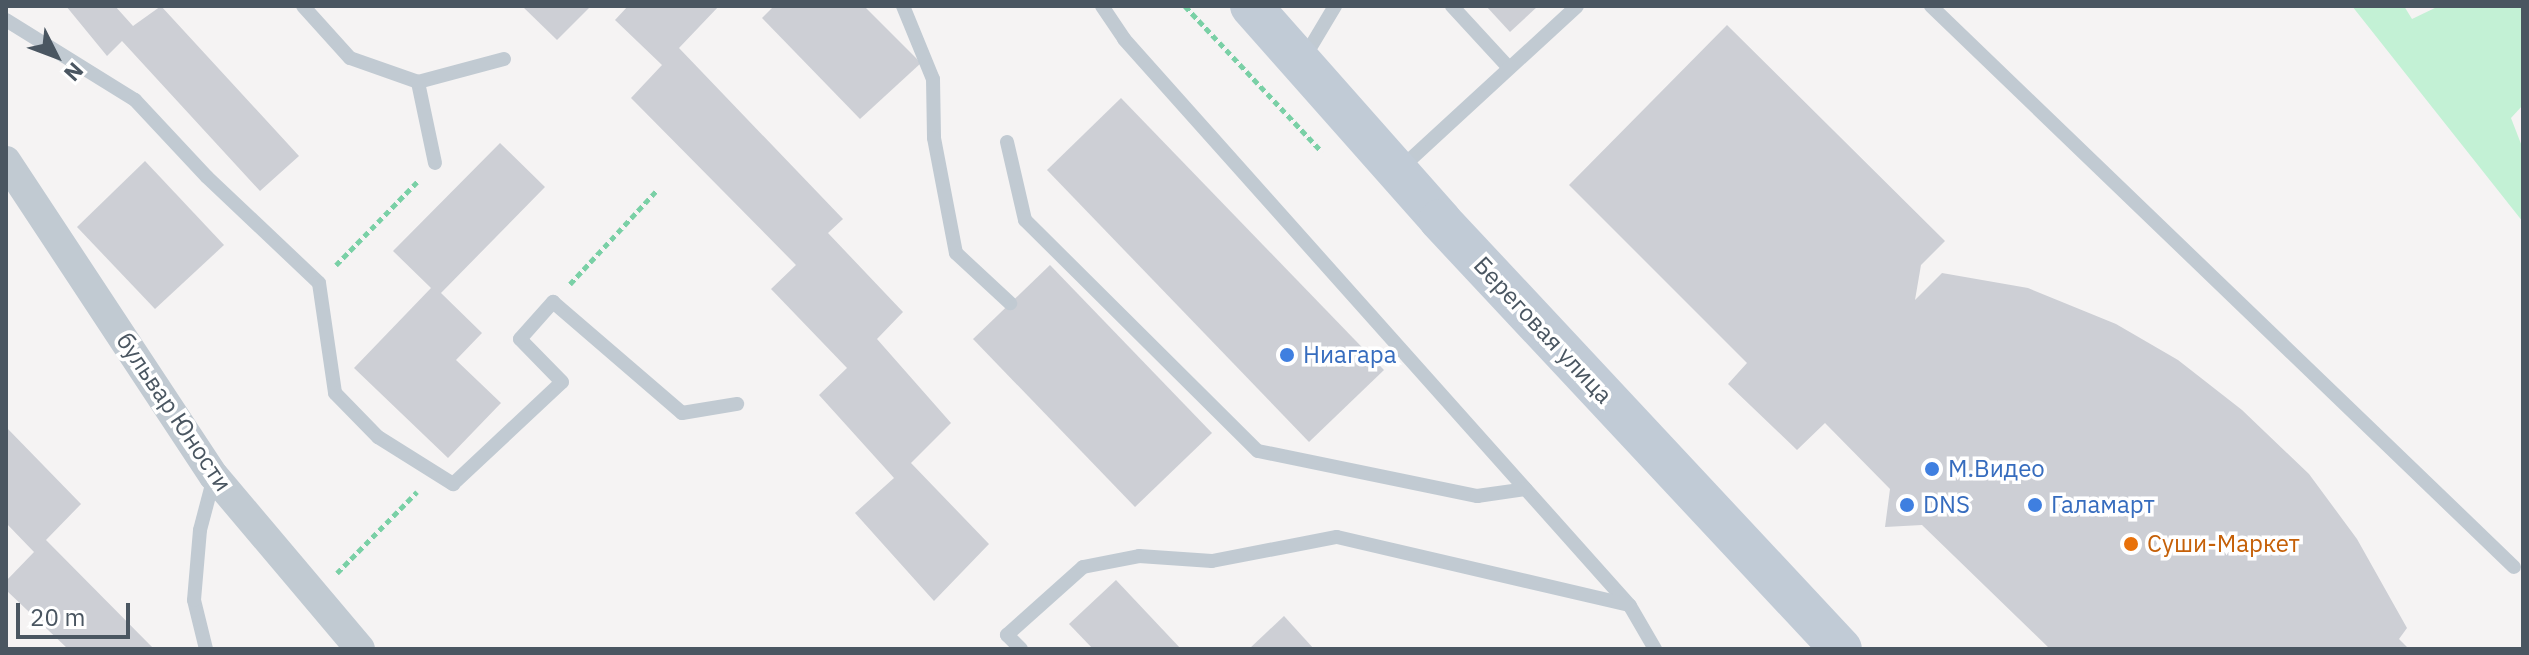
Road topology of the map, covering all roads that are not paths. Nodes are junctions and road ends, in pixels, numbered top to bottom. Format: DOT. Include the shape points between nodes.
graph roads {
  1 [pos="303,6"];
  2 [pos="903,6"];
  3 [pos="1102,6"];
  4 [pos="1251,6"];
  5 [pos="1335,6"];
  6 [pos="1452,6"];
  7 [pos="1577,6"];
  8 [pos="1931,6"];
  9 [pos="6,20"];
  10 [pos="504,59"];
  11 [pos="1299,65"];
  12 [pos="1509,68"];
  13 [pos="418,82"];
  14 [pos="1007,142"];
  15 [pos="6,161"];
  16 [pos="435,163"];
  17 [pos="1398,171"];
  18 [pos="1010,303"];
  19 [pos="737,404"];
  20 [pos="214,476"];
  21 [pos="1526,489"];
  22 [pos="2514,567"];
  23 [pos="1630,606"];
  24 [pos="206,649"];
  25 [pos="360,649"];
  26 [pos="1021,649"];
  27 [pos="1655,649"];
  28 [pos="1841,649"];
  1 -- 13 [label="lane" via="350,58"];
  2 -- 18 [label="lane" via="933,79 934,138 956,253"];
  3 -- 21 [label="lane" via="1124,39"];
  4 -- 11 [label="main road, Береговая улица"];
  5 -- 11 [label="lane"];
  6 -- 12 [label="lane"];
  7 -- 12 [label="lane"];
  8 -- 22 [label="lane"];
  9 -- 19 [label="lane" via="135,100 319,283 335,393 378,437 453,484 562,382 520,339 553,302 682,413"];
  10 -- 13 [label="lane"];
  11 -- 17 [label="main road, Береговая улица"];
  12 -- 17 [label="lane"];
  13 -- 16 [label="lane"];
  14 -- 21 [label="lane" via="1025,220 1258,451 1477,496"];
  15 -- 20 [label="street, бульвар Юности"];
  17 -- 28 [label="main road, Береговая улица"];
  20 -- 24 [label="lane" via="200,530 194,600"];
  20 -- 25 [label="street, бульвар Юности"];
  21 -- 23 [label="lane"];
  23 -- 26 [label="lane" via="1337,537 1212,561 1139,556 1083,567 1007,635"];
  23 -- 27 [label="lane"];
}
